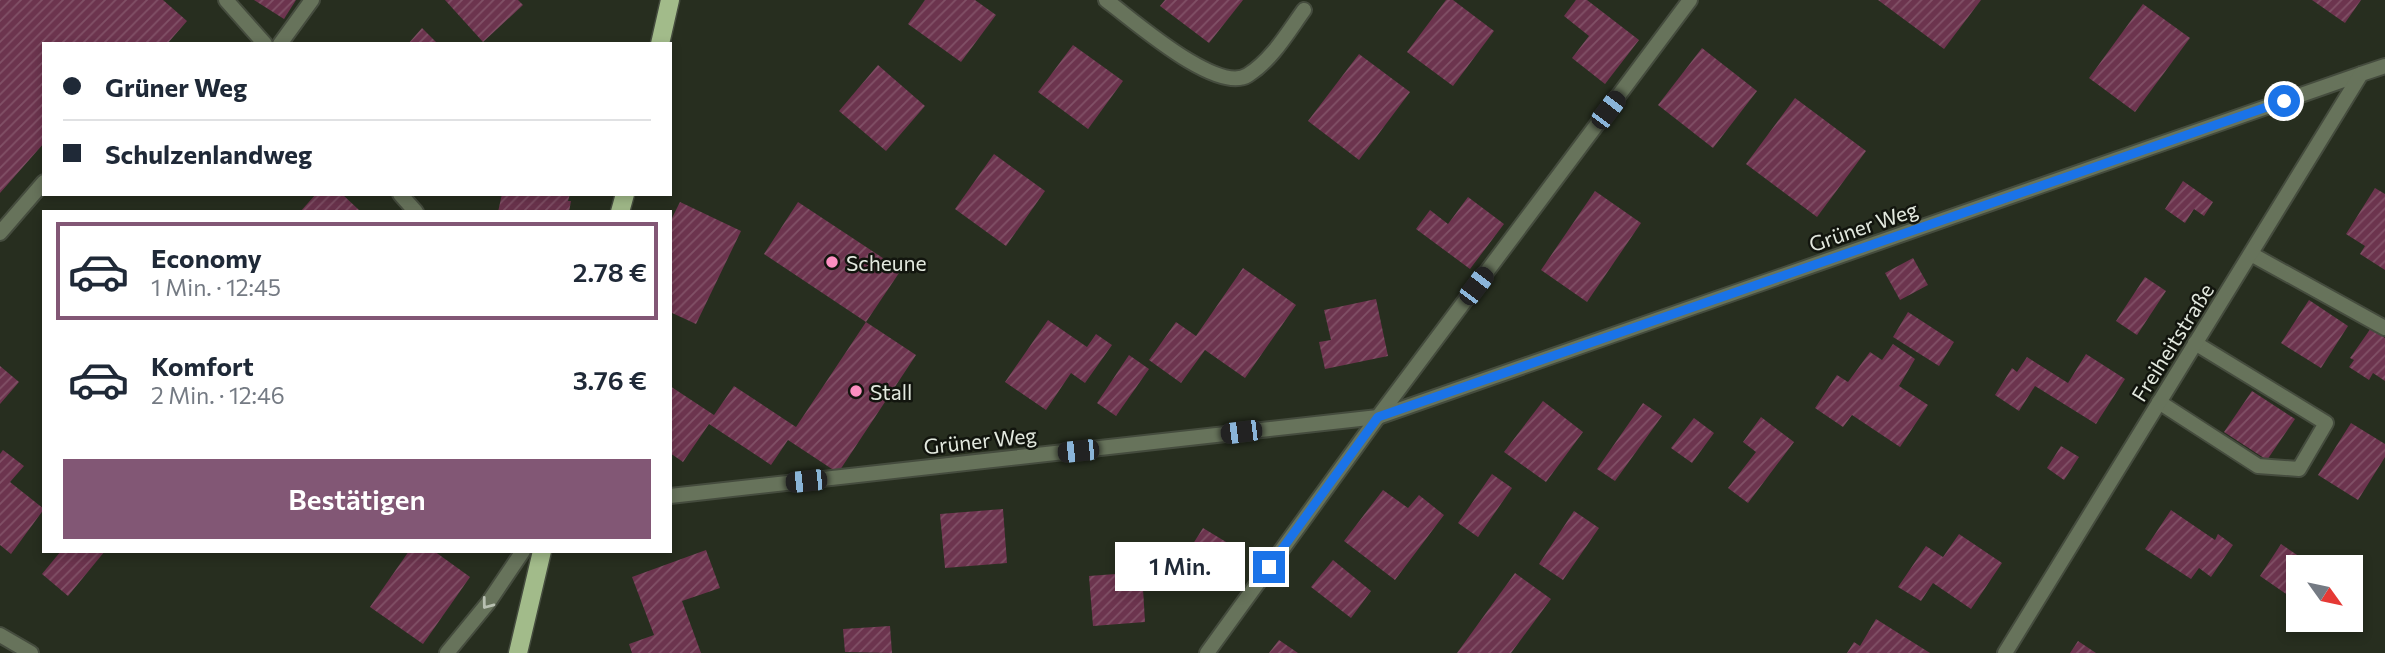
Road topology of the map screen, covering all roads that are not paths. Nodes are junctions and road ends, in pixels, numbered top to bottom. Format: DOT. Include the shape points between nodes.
graph roads {
  1 [pos="226,0"];
  2 [pos="312,0"];
  3 [pos="670,0"];
  4 [pos="1106,0"];
  5 [pos="1690,0"];
  6 [pos="1304,10"];
  7 [pos="263,42"];
  8 [pos="282,42"];
  9 [pos="660,42"];
  10 [pos="2385,66"];
  11 [pos="2361,74"];
  12 [pos="42,184"];
  13 [pos="402,196"];
  14 [pos="414,210"];
  15 [pos="0,233"];
  16 [pos="2251,254"];
  17 [pos="2385,328"];
  18 [pos="2195,343"];
  19 [pos="2159,402"];
  20 [pos="1378,417"];
  21 [pos="672,496"];
  22 [pos="522,553"];
  23 [pos="542,553"];
  24 [pos="0,635"];
  25 [pos="31,653"];
  26 [pos="447,653"];
  27 [pos="518,653"];
  28 [pos="1207,653"];
  29 [pos="2005,653"];
  1 -- 7 [label="street"];
  2 -- 8 [label="street"];
  3 -- 9 [label="main road"];
  4 -- 6 [label="street" via="1198,67 1229,80 1246,77 1270,56"];
  5 -- 20 [label="street"];
  10 -- 11 [label="street"];
  11 -- 16 [label="street, Freiheitstraße"];
  11 -- 20 [label="street, Grüner Weg"];
  12 -- 15 [label="street"];
  13 -- 14 [label="street"];
  16 -- 17 [label="street"];
  16 -- 18 [label="street, Freiheitstraße"];
  18 -- 19 [label="street, Freiheitstraße"];
  18 -- 19 [label="street" via="2326,423 2299,470 2258,466"];
  19 -- 29 [label="street, Freiheitstraße"];
  20 -- 21 [label="street, Grüner Weg"];
  20 -- 28 [label="street"];
  22 -- 26 [label="street, one-way"];
  23 -- 27 [label="main road"];
  24 -- 25 [label="street"];
}
